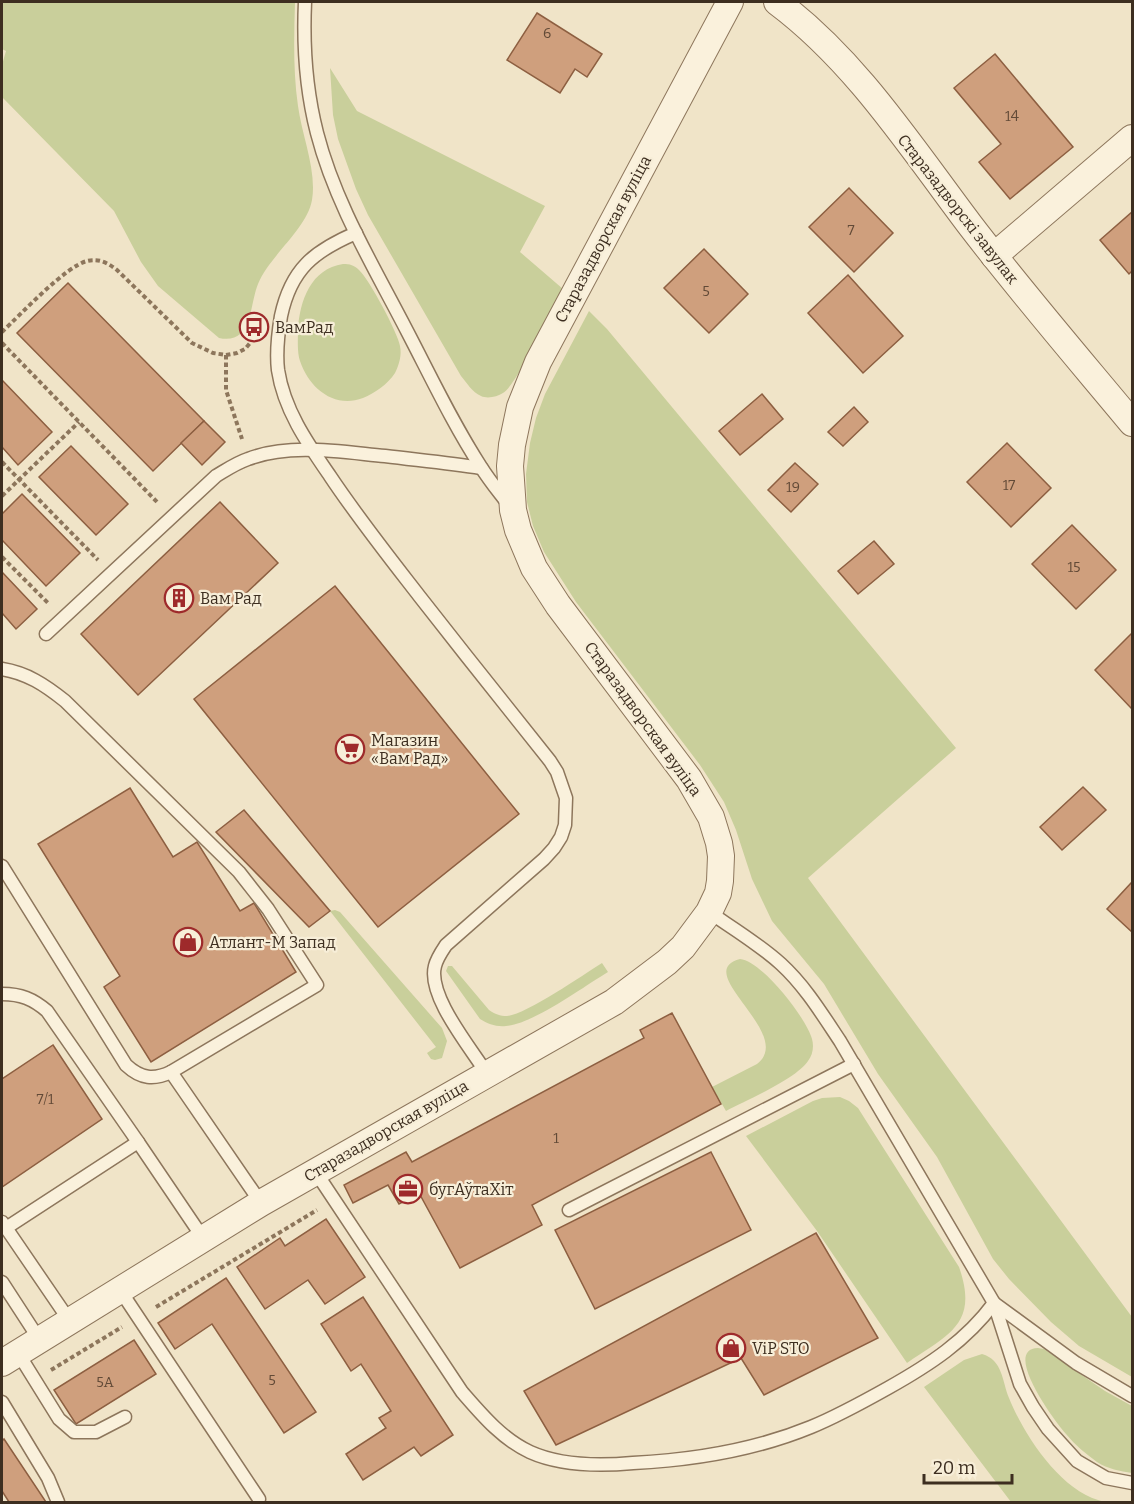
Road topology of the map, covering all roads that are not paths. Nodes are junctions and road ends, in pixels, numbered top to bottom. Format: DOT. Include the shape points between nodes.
graph roads {
  1 [pos="305,2"];
  2 [pos="730,2"];
  3 [pos="777,2"];
  4 [pos="1132,138"];
  5 [pos="356,233"];
  6 [pos="994,256"];
  7 [pos="1132,423"];
  8 [pos="312,450"];
  9 [pos="481,468"];
  10 [pos="513,510"];
  11 [pos="46,634"];
  12 [pos="2,669"];
  13 [pos="2,866"];
  14 [pos="710,912"];
  15 [pos="2,994"];
  16 [pos="854,1064"];
  17 [pos="171,1072"];
  18 [pos="487,1074"];
  19 [pos="138,1142"];
  20 [pos="315,1171"];
  21 [pos="261,1203"];
  22 [pos="569,1210"];
  23 [pos="4,1225"];
  24 [pos="203,1238"];
  25 [pos="2,1282"];
  26 [pos="120,1290"];
  27 [pos="994,1303"];
  28 [pos="69,1320"];
  29 [pos="19,1352"];
  30 [pos="1132,1396"];
  31 [pos="2,1402"];
  32 [pos="125,1417"];
  33 [pos="1132,1483"];
  34 [pos="259,1499"];
  35 [pos="58,1503"];
  1 -- 5 [label="lane" via="307,72 317,132"];
  2 -- 10 [label="street, Старазадворская вуліца" via="535,370 515,427 510,466"];
  3 -- 6 [label="street, Старазадворскі завулак" via="823,39 854,74"];
  4 -- 6 [label="street"];
  5 -- 8 [label="lane" via="317,252 305,264 294,279 282,313 278,371 288,406"];
  5 -- 9 [label="lane"];
  6 -- 7 [label="street, Старазадворскі завулак"];
  8 -- 9 [label="lane"];
  8 -- 11 [label="lane" via="249,458 216,476"];
  8 -- 18 [label="lane" via="382,549 550,761 566,798 565,825 554,848 446,945 435,966 440,999"];
  9 -- 10 [label="lane"];
  10 -- 14 [label="street, Старазадворская вуліца" via="526,550 545,586 689,779 711,817 721,868 718,893"];
  12 -- 17 [label="lane" via="33,678 65,701 239,872 317,985"];
  13 -- 17 [label="lane" via="126,1065 148,1078"];
  14 -- 16 [label="lane" via="766,951 798,982"];
  14 -- 18 [label="street, Старазадворская вуліца" via="667,962 634,988"];
  15 -- 19 [label="lane" via="25,996 47,1011"];
  16 -- 22 [label="lane"];
  16 -- 27 [label="lane"];
  17 -- 21 [label="lane"];
  18 -- 20 [label="street, Старазадворская вуліца"];
  19 -- 23 [label="lane"];
  19 -- 24 [label="lane"];
  20 -- 21 [label="street, Старазадворская вуліца"];
  20 -- 27 [label="lane" via="462,1392 504,1436 530,1452 559,1461 624,1464 695,1457 738,1450 811,1427 914,1374 963,1340"];
  21 -- 24 [label="street, Старазадворская вуліца"];
  23 -- 28 [label="lane"];
  24 -- 26 [label="street, Старазадворская вуліца"];
  25 -- 29 [label="lane"];
  26 -- 28 [label="street, Старазадворская вуліца"];
  26 -- 34 [label="lane"];
  27 -- 30 [label="lane" via="1076,1363"];
  27 -- 33 [label="lane" via="1020,1384 1048,1430 1092,1471"];
  28 -- 29 [label="street, Старазадворская вуліца"];
  29 -- 32 [label="lane" via="59,1419 74,1432 96,1432"];
  31 -- 35 [label="lane" via="48,1478"];
}
